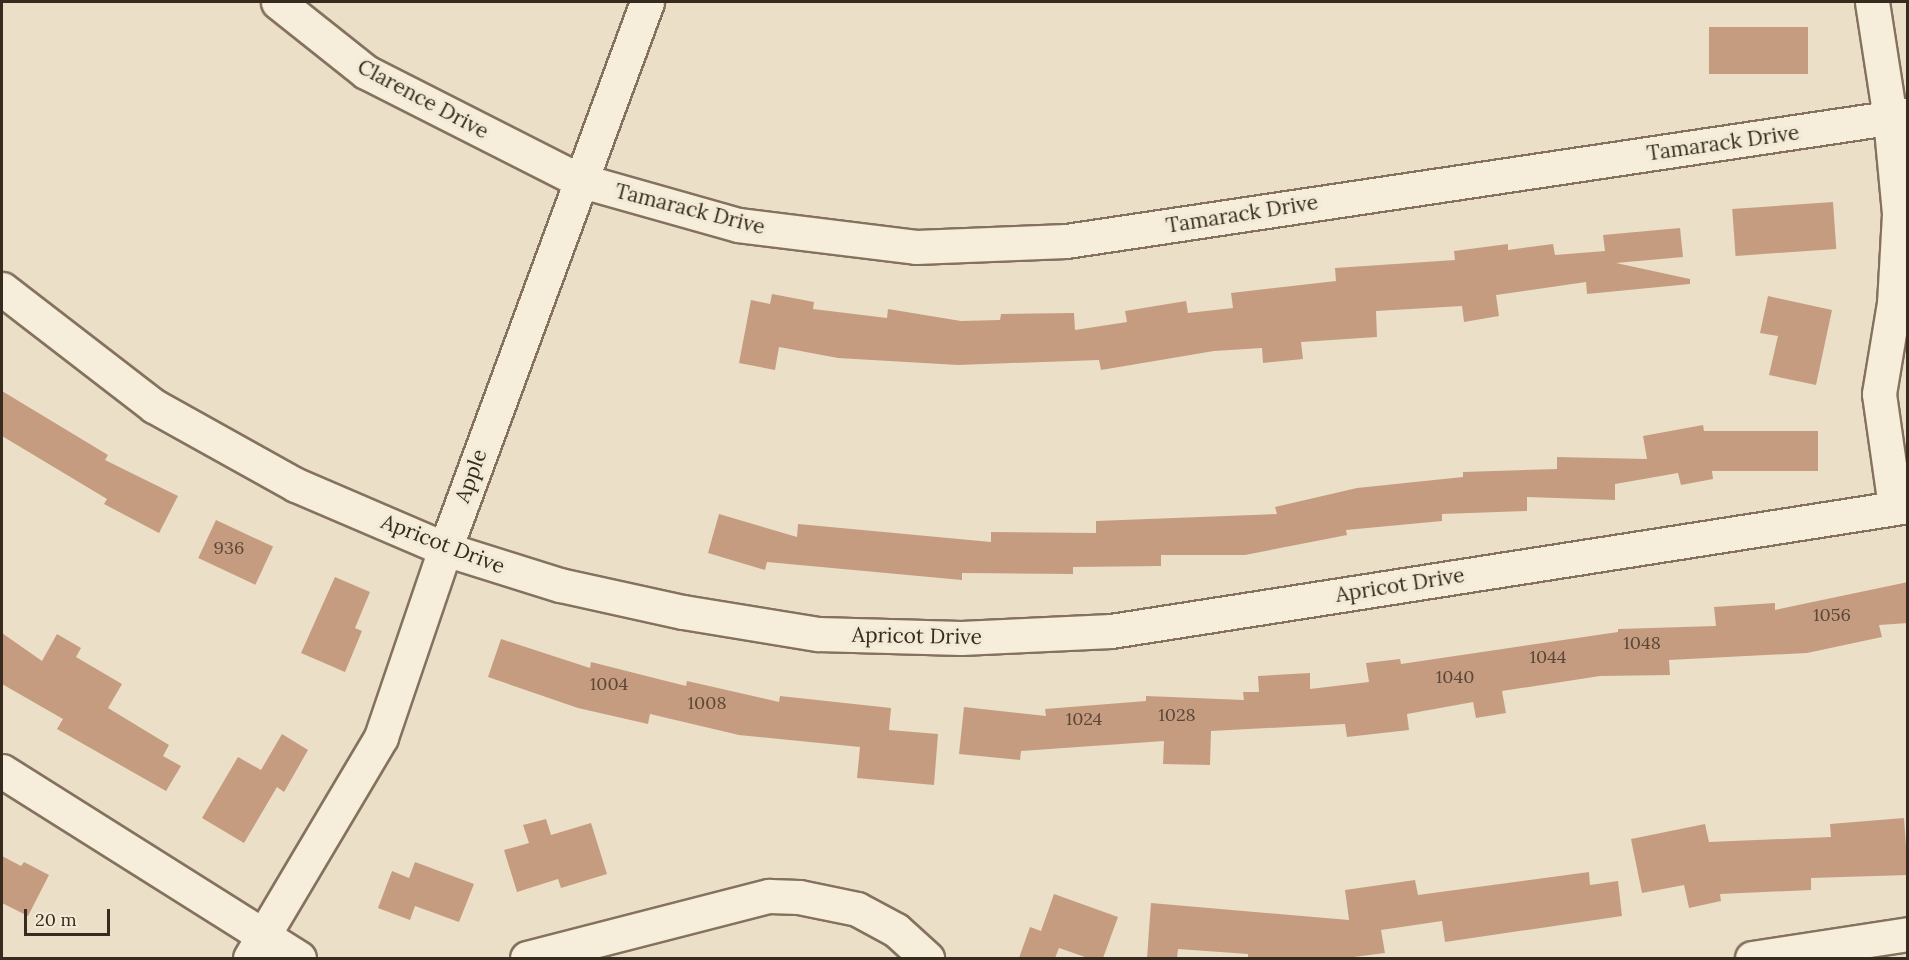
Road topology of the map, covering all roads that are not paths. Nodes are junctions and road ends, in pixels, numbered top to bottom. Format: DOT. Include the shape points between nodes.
graph roads {
  1 [pos="278,2"];
  2 [pos="647,2"];
  3 [pos="1872,2"];
  4 [pos="1899,116"];
  5 [pos="579,180"];
  6 [pos="2,289"];
  7 [pos="1901,507"];
  8 [pos="445,549"];
  9 [pos="2,771"];
  10 [pos="1908,934"];
  11 [pos="256,947"];
  12 [pos="299,958"];
  13 [pos="526,958"];
  14 [pos="927,958"];
  15 [pos="1752,958"];
  1 -- 5 [label="street, Clarence Drive" via="366,72"];
  2 -- 5 [label="street, Apple"];
  3 -- 4 [label="street"];
  4 -- 5 [label="street, Tamarack Drive" via="1066,242 916,247 750,226"];
  4 -- 7 [label="street" via="1894,303 1879,393"];
  5 -- 8 [label="street, Apple"];
  6 -- 8 [label="street, Apricot Drive" via="154,406 296,485"];
  7 -- 8 [label="street, Apricot Drive" via="1111,631 961,638 818,634 683,612 560,585"];
  8 -- 11 [label="street, Apple" via="381,737"];
  9 -- 11 [label="street"];
  10 -- 15 [label="street"];
  11 -- 12 [label="street"];
  13 -- 14 [label="street" via="769,896 799,897 857,909 896,930"];
}
